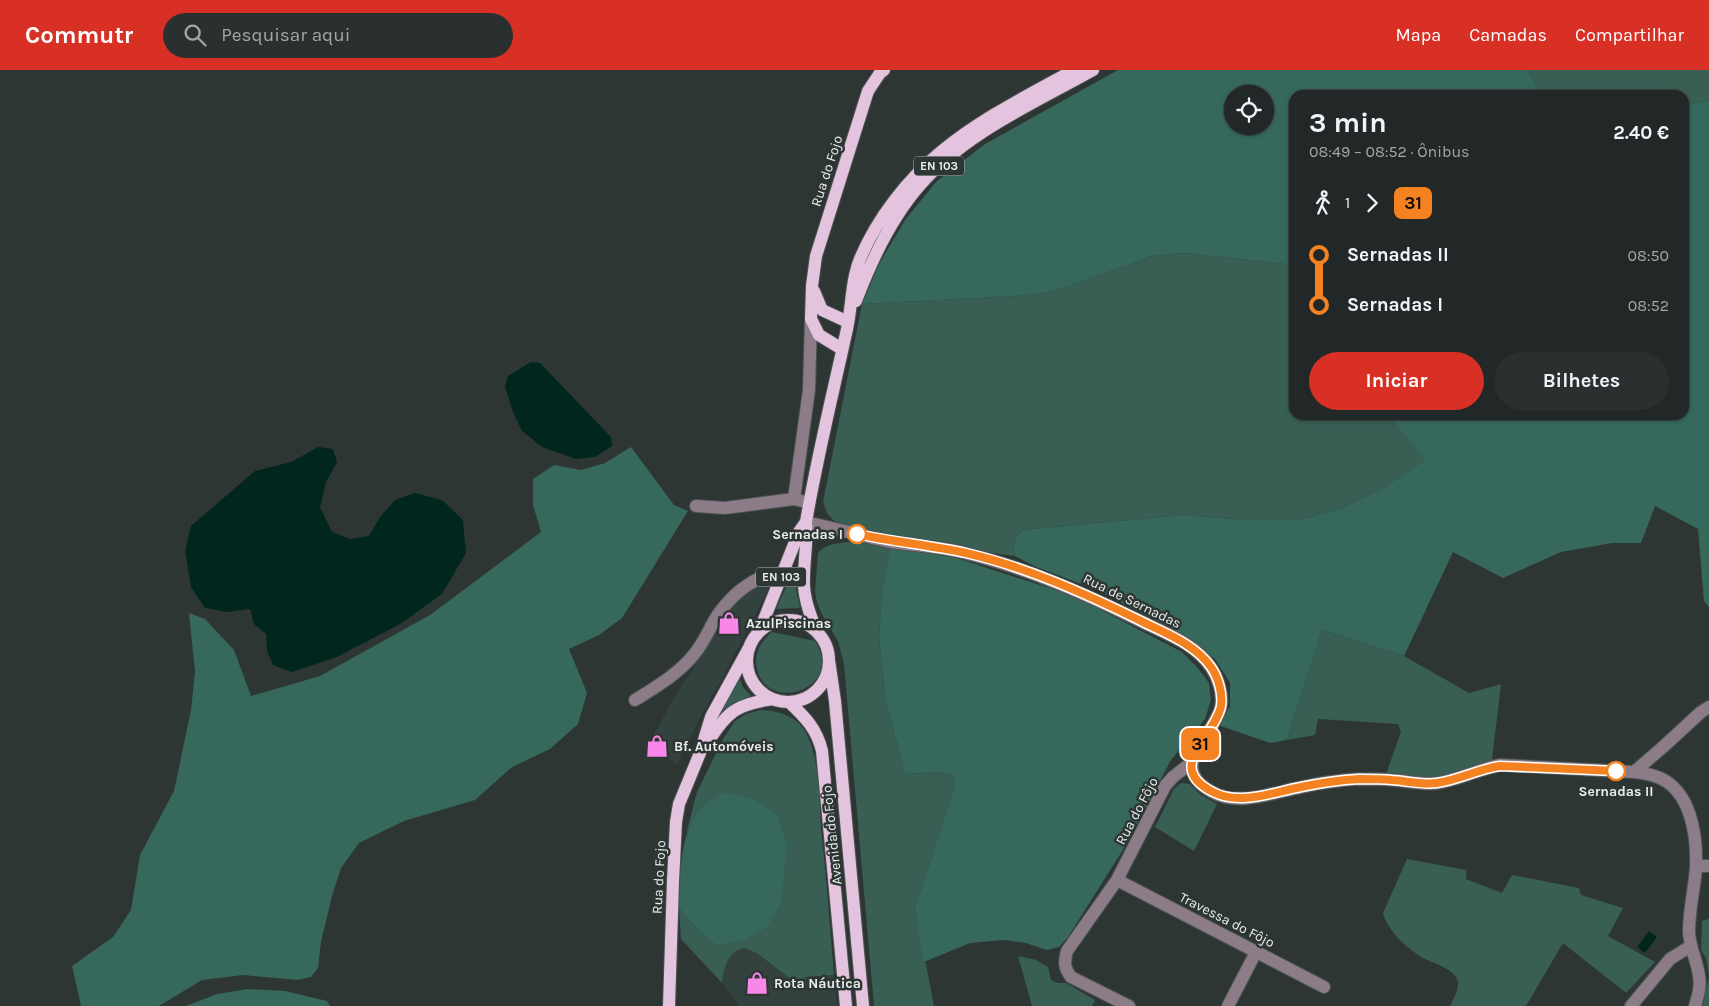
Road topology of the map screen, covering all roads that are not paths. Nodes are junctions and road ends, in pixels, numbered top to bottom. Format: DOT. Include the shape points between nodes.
graph roads {
  1 [pos="884,70"];
  2 [pos="1074,70"];
  3 [pos="1093,70"];
  4 [pos="812,286"];
  5 [pos="811,319"];
  6 [pos="848,322"];
  7 [pos="842,349"];
  8 [pos="794,499"];
  9 [pos="809,504"];
  10 [pos="696,506"];
  11 [pos="806,522"];
  12 [pos="782,575"];
  13 [pos="817,632"];
  14 [pos="759,633"];
  15 [pos="750,646"];
  16 [pos="829,660"];
  17 [pos="773,699"];
  18 [pos="635,700"];
  19 [pos="789,702"];
  20 [pos="1709,707"];
  21 [pos="700,753"];
  22 [pos="1191,763"];
  23 [pos="1634,772"];
  24 [pos="1696,866"];
  25 [pos="1709,866"];
  26 [pos="1116,880"];
  27 [pos="1691,946"];
  28 [pos="1256,952"];
  29 [pos="1324,987"];
  30 [pos="669,1006"];
  31 [pos="846,1006"];
  32 [pos="863,1006"];
  33 [pos="1129,1006"];
  34 [pos="1228,1006"];
  35 [pos="1631,1006"];
  36 [pos="1695,1006"];
  1 -- 4 [label="main road, Rua do Fojo" via="868,91 816,256"];
  2 -- 6 [label="main road, EN 103" via="962,135 940,152 905,188 866,244 854,275"];
  3 -- 6 [label="main road, EN 103" via="1000,122 950,156 926,178 909,197 880,247"];
  4 -- 5 [label="main road, Rua do Fojo"];
  4 -- 6 [label="main road" via="822,310"];
  5 -- 7 [label="main road" via="819,335"];
  5 -- 8 [label="street" via="809,390"];
  6 -- 7 [label="main road, EN 103"];
  7 -- 9 [label="main road, EN 103"];
  8 -- 9 [label="street"];
  8 -- 10 [label="street" via="724,508"];
  9 -- 11 [label="main road, EN 103"];
  11 -- 12 [label="main road, EN 103"];
  11 -- 13 [label="main road, EN 103" via="805,590"];
  11 -- 22 [label="street, Rua de Sernadas" via="1000,563 1086,594 1174,637 1212,668 1221,695 1221,706 1215,720 1198,745"];
  12 -- 14 [label="main road, EN 103"];
  12 -- 18 [label="street" via="762,577 738,593 720,612 694,654 673,674"];
  13 -- 14 [label="main road, EN 103" via="806,624 781,621"];
  13 -- 16 [label="main road, Avenida do Fojo / EN 103"];
  14 -- 15 [label="main road, EN 103"];
  15 -- 17 [label="main road, EN 103" via="748,671 762,692"];
  15 -- 21 [label="main road, Rua do Fojo / EN 103" via="711,717"];
  16 -- 19 [label="main road" via="822,684 801,700"];
  16 -- 32 [label="main road, Avenida do Fojo"];
  17 -- 19 [label="main road, EN 103"];
  17 -- 21 [label="main road, Rua do Fojo / EN 103" via="751,702 734,710"];
  19 -- 31 [label="main road, Avenida do Fojo" via="812,725 820,740"];
  20 -- 23 [label="street"];
  21 -- 30 [label="main road, Rua do Fojo / EN 103" via="676,822"];
  22 -- 23 [label="street" via="1201,784 1221,796 1234,798 1358,779 1436,783 1500,766"];
  22 -- 26 [label="street, Rua do Fôjo" via="1166,786"];
  23 -- 24 [label="street" via="1662,779 1682,798 1693,826"];
  24 -- 25 [label="street"];
  24 -- 27 [label="street" via="1690,913"];
  26 -- 28 [label="street, Travessa do Fôjo"];
  26 -- 33 [label="street, Rua do Fôjo" via="1067,951 1064,965 1072,976"];
  27 -- 35 [label="street" via="1670,959"];
  27 -- 36 [label="street" via="1700,983"];
  28 -- 29 [label="street, Travessa do Fôjo"];
  28 -- 34 [label="street"];
}
